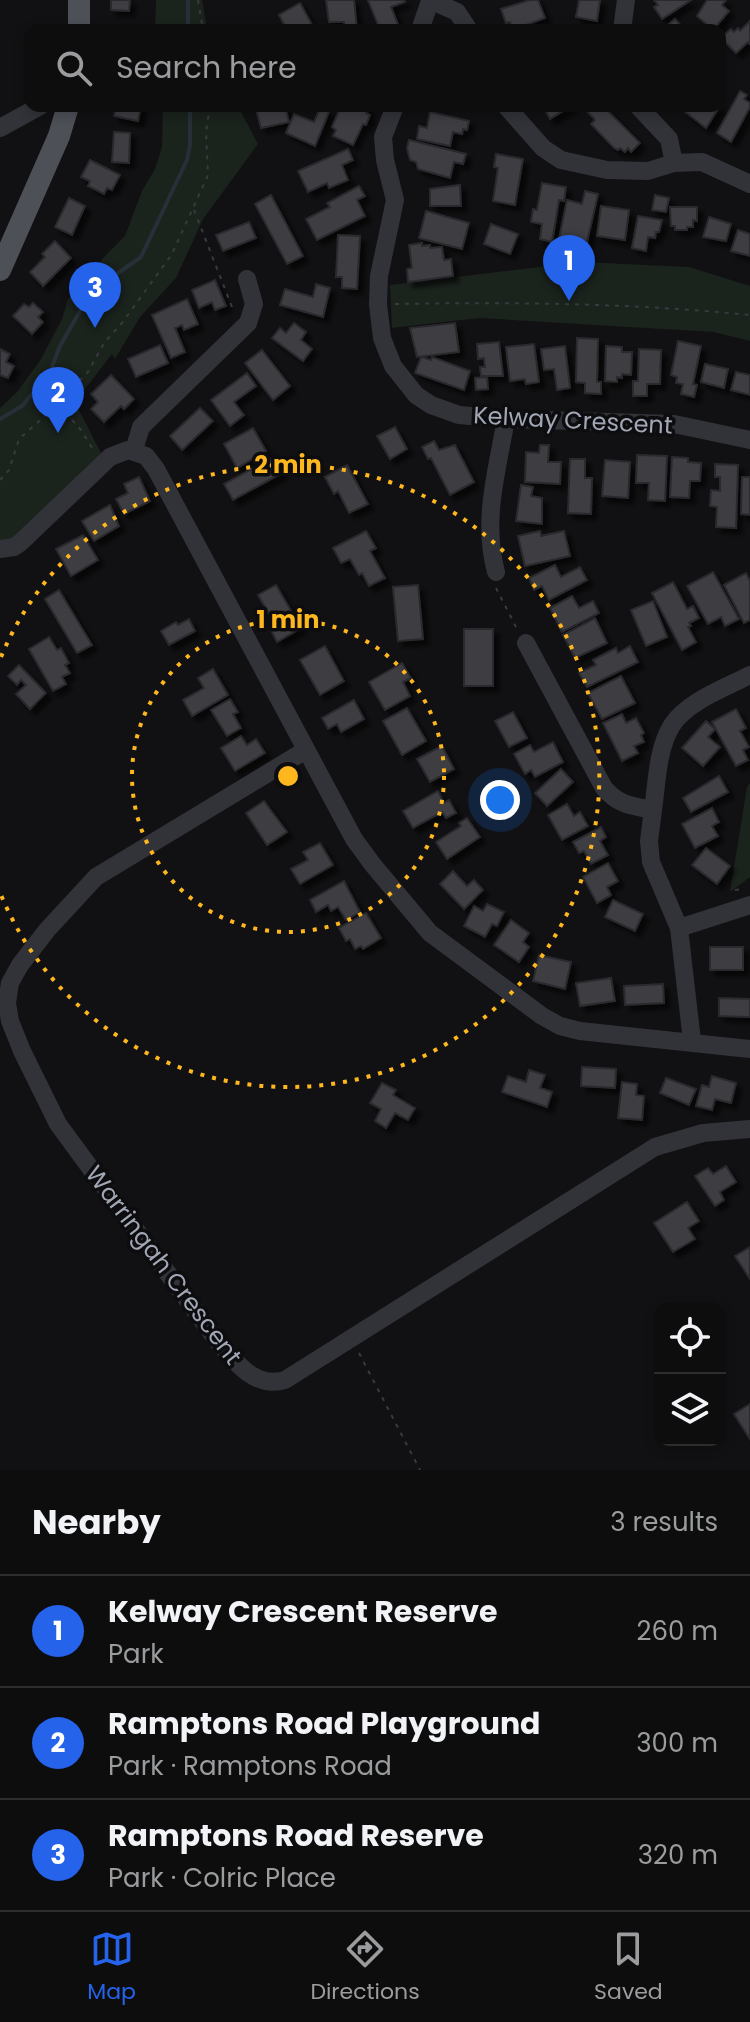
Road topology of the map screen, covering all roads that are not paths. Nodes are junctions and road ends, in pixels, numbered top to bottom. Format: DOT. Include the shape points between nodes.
graph roads {
  1 [pos="79,0"];
  2 [pos="430,0"];
  3 [pos="626,0"];
  4 [pos="79,24"];
  5 [pos="422,24"];
  6 [pos="465,24"];
  7 [pos="623,24"];
  8 [pos="29,112"];
  9 [pos="66,112"];
  10 [pos="393,112"];
  11 [pos="511,112"];
  12 [pos="644,112"];
  13 [pos="0,128"];
  14 [pos="674,163"];
  15 [pos="750,184"];
  16 [pos="0,270"];
  17 [pos="247,279"];
  18 [pos="506,419"];
  19 [pos="750,440"];
  20 [pos="134,450"];
  21 [pos="0,549"];
  22 [pos="496,572"];
  23 [pos="526,643"];
  24 [pos="750,675"];
  25 [pos="306,750"];
  26 [pos="653,810"];
  27 [pos="750,905"];
  28 [pos="679,928"];
  29 [pos="692,1041"];
  30 [pos="750,1049"];
  31 [pos="750,1129"];
  1 -- 4 [label="main road"];
  2 -- 5 [label="street"];
  2 -- 6 [label="street" via="457,12"];
  3 -- 7 [label="street"];
  8 -- 13 [label="street"];
  9 -- 16 [label="main road"];
  10 -- 18 [label="street, Kelway Crescent" via="383,137 395,200 378,304 387,352 416,395 445,411"];
  11 -- 14 [label="street" via="561,160 625,171"];
  12 -- 14 [label="street" via="669,139"];
  14 -- 15 [label="street" via="702,162"];
  17 -- 20 [label="street" via="252,317 141,427"];
  18 -- 19 [label="street, Kelway Crescent" via="674,424"];
  18 -- 22 [label="street" via="489,525"];
  20 -- 21 [label="street" via="110,457 20,543"];
  20 -- 25 [label="street" via="156,469"];
  23 -- 26 [label="street" via="604,788 625,805"];
  24 -- 26 [label="street" via="694,705 673,724 662,752"];
  25 -- 29 [label="street" via="362,852 442,944 560,1026"];
  25 -- 31 [label="street, Warringah Crescent" via="96,877 20,965 7,1003 22,1051 58,1124 244,1370 263,1381 294,1375 655,1147 703,1133"];
  26 -- 28 [label="street" via="651,862"];
  27 -- 28 [label="street"];
  28 -- 29 [label="street"];
  29 -- 30 [label="street"];
}
